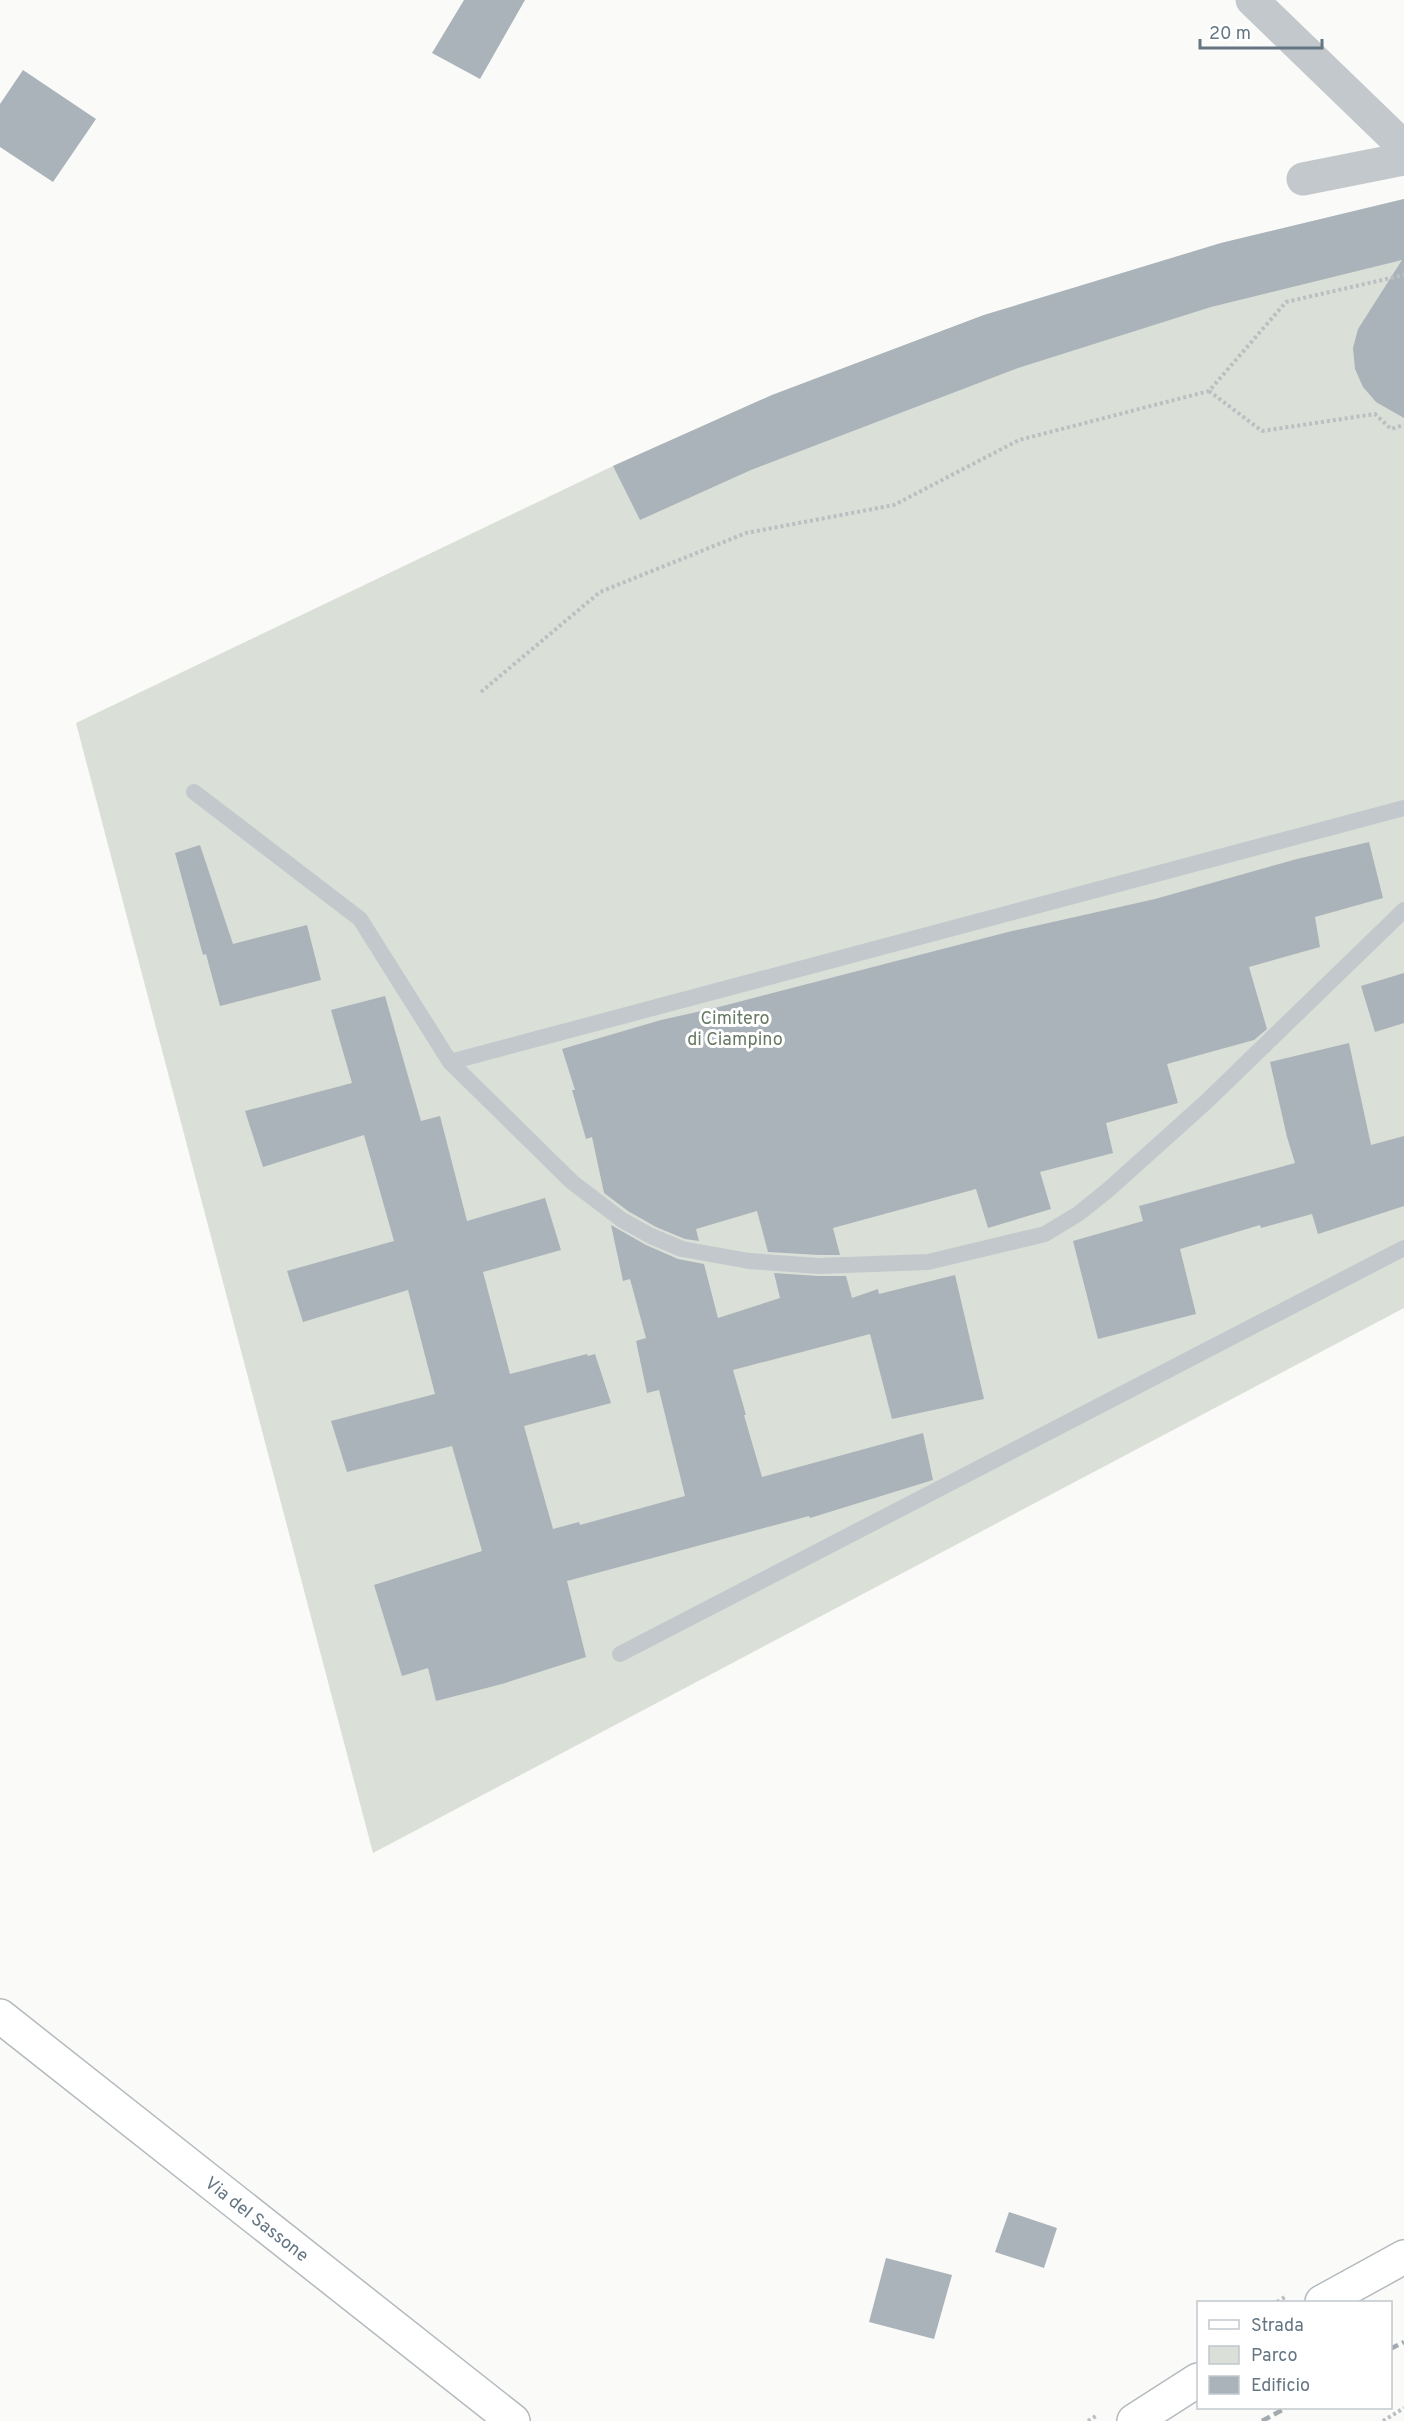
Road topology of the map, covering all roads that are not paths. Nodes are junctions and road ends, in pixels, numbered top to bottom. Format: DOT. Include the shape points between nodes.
graph roads {
  1 [pos="1252,0"];
  2 [pos="1404,147"];
  3 [pos="1404,159"];
  4 [pos="1303,179"];
  5 [pos="194,792"];
  6 [pos="1404,808"];
  7 [pos="1404,910"];
  8 [pos="450,1062"];
  9 [pos="1404,1248"];
  10 [pos="621,1654"];
  11 [pos="0,2016"];
  12 [pos="1404,2257"];
  13 [pos="1324,2301"];
  14 [pos="1197,2381"];
  15 [pos="513,2421"];
  16 [pos="1134,2421"];
  1 -- 2 [label="street"];
  3 -- 4 [label="street"];
  5 -- 8 [label="lane" via="360,919"];
  6 -- 8 [label="lane"];
  7 -- 8 [label="lane" via="1206,1102 1078,1214 1045,1234 928,1262 819,1266 749,1262 682,1249 622,1220 588,1195"];
  9 -- 10 [label="lane"];
  11 -- 15 [label="main road, Via del Sassone"];
  12 -- 13 [label="main road"];
  14 -- 16 [label="main road"];
}
